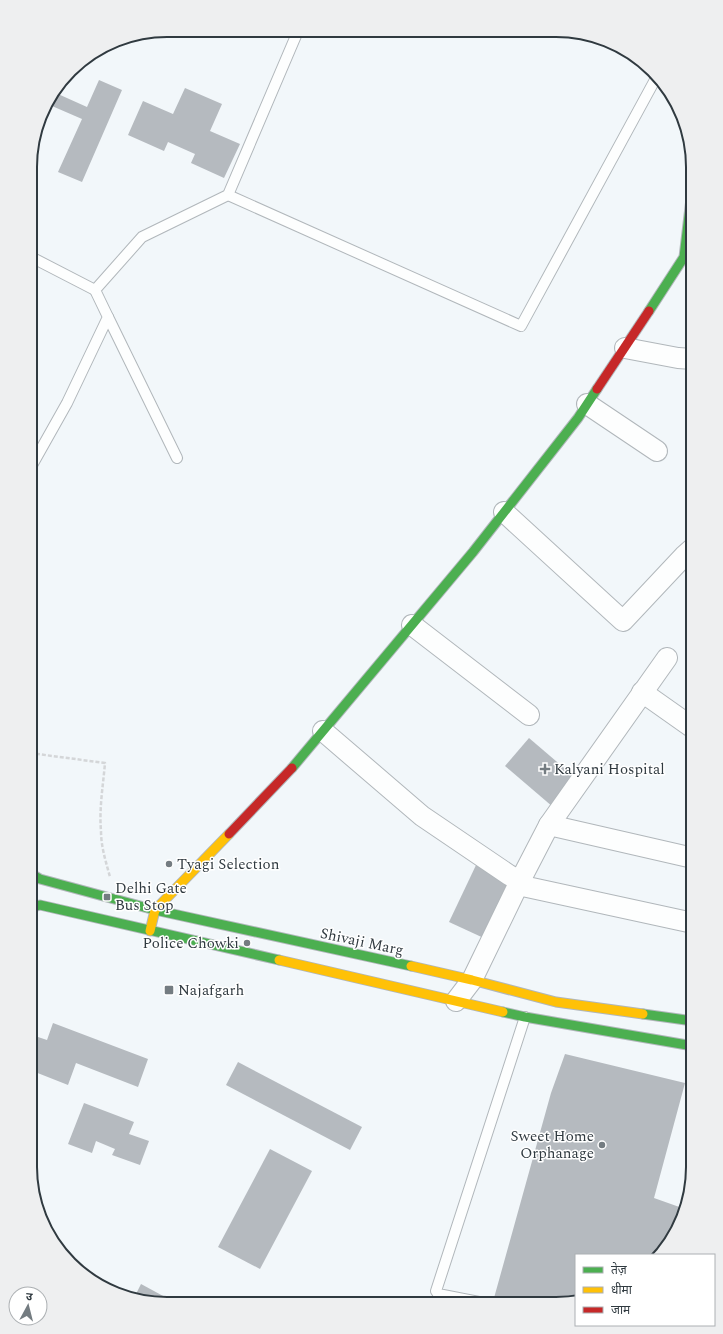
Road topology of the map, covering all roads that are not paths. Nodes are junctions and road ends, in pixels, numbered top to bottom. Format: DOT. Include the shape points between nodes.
graph roads {
  1 [pos="295,37"];
  2 [pos="654,81"];
  3 [pos="228,195"];
  4 [pos="686,248"];
  5 [pos="37,260"];
  6 [pos="95,290"];
  7 [pos="108,317"];
  8 [pos="625,348"];
  9 [pos="686,359"];
  10 [pos="587,404"];
  11 [pos="657,450"];
  12 [pos="37,456"];
  13 [pos="177,458"];
  14 [pos="504,512"];
  15 [pos="686,554"];
  16 [pos="412,625"];
  17 [pos="667,658"];
  18 [pos="642,692"];
  19 [pos="529,715"];
  20 [pos="686,723"];
  21 [pos="323,732"];
  22 [pos="549,824"];
  23 [pos="686,856"];
  24 [pos="37,877"];
  25 [pos="519,883"];
  26 [pos="37,906"];
  27 [pos="155,910"];
  28 [pos="686,921"];
  29 [pos="150,931"];
  30 [pos="472,980"];
  31 [pos="456,1001"];
  32 [pos="525,1017"];
  33 [pos="686,1020"];
  34 [pos="686,1045"];
  35 [pos="453,1297"];
  1 -- 3 [label="lane"];
  2 -- 3 [label="lane" via="521,326"];
  3 -- 6 [label="lane" via="142,237"];
  4 -- 8 [label="main road" via="684,256"];
  5 -- 6 [label="lane"];
  6 -- 7 [label="lane"];
  7 -- 12 [label="lane" via="67,403"];
  7 -- 13 [label="lane"];
  8 -- 9 [label="street"];
  8 -- 10 [label="main road"];
  10 -- 11 [label="street"];
  10 -- 14 [label="main road"];
  14 -- 15 [label="street" via="623,621"];
  14 -- 16 [label="main road"];
  16 -- 19 [label="street"];
  16 -- 21 [label="main road"];
  17 -- 18 [label="street"];
  18 -- 20 [label="street"];
  18 -- 22 [label="street"];
  21 -- 25 [label="street" via="422,816"];
  21 -- 27 [label="main road" via="297,763"];
  22 -- 23 [label="street"];
  22 -- 25 [label="street"];
  24 -- 27 [label="main road, Shivaji Marg"];
  25 -- 28 [label="street"];
  25 -- 30 [label="street"];
  26 -- 29 [label="main road"];
  27 -- 29 [label="main road"];
  27 -- 30 [label="main road, Shivaji Marg"];
  29 -- 31 [label="main road"];
  30 -- 31 [label="street"];
  30 -- 33 [label="main road, Shivaji Marg" via="556,1002"];
  31 -- 32 [label="main road"];
  32 -- 34 [label="main road"];
  32 -- 35 [label="lane" via="436,1291 438,1294"];
}
